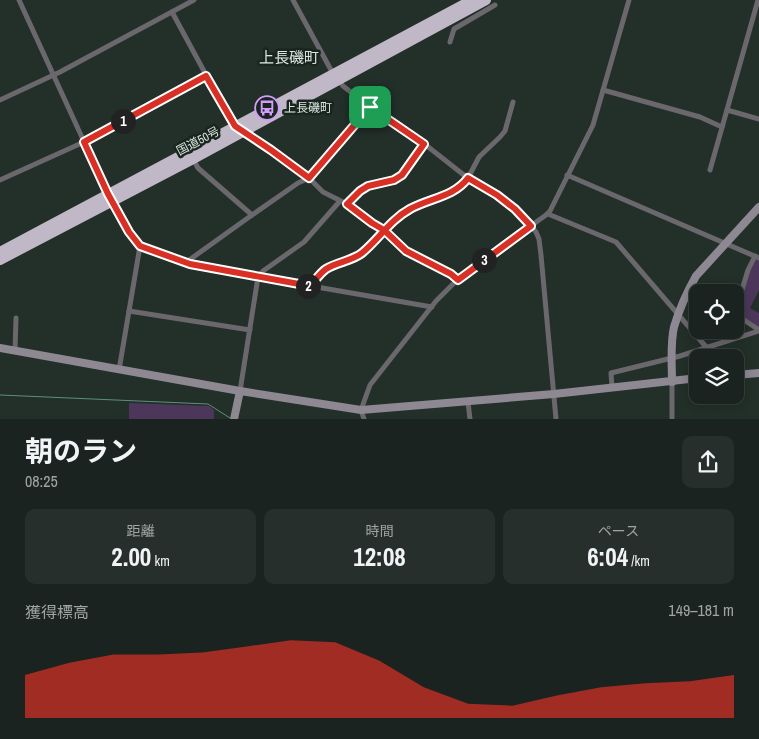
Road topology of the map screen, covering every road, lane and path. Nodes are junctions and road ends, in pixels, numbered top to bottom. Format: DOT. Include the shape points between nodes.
graph roads {
  1 [pos="18,0"];
  2 [pos="194,0"];
  3 [pos="293,0"];
  4 [pos="629,0"];
  5 [pos="758,0"];
  6 [pos="490,2"];
  7 [pos="468,6"];
  8 [pos="172,12"];
  9 [pos="450,42"];
  10 [pos="53,76"];
  11 [pos="206,76"];
  12 [pos="336,78"];
  13 [pos="603,90"];
  14 [pos="0,100"];
  15 [pos="513,102"];
  16 [pos="370,107"];
  17 [pos="727,110"];
  18 [pos="759,119"];
  19 [pos="722,127"];
  20 [pos="238,129"];
  21 [pos="84,142"];
  22 [pos="424,144"];
  23 [pos="193,159"];
  24 [pos="710,170"];
  25 [pos="567,175"];
  26 [pos="309,178"];
  27 [pos="468,178"];
  28 [pos="0,180"];
  29 [pos="110,198"];
  30 [pos="340,201"];
  31 [pos="347,204"];
  32 [pos="759,207"];
  33 [pos="548,214"];
  34 [pos="252,215"];
  35 [pos="531,226"];
  36 [pos="384,230"];
  37 [pos="725,244"];
  38 [pos="140,246"];
  39 [pos="0,252"];
  40 [pos="757,257"];
  41 [pos="0,260"];
  42 [pos="184,263"];
  43 [pos="258,277"];
  44 [pos="458,280"];
  45 [pos="744,284"];
  46 [pos="310,286"];
  47 [pos="432,307"];
  48 [pos="129,311"];
  49 [pos="679,315"];
  50 [pos="16,318"];
  51 [pos="744,319"];
  52 [pos="250,330"];
  53 [pos="759,330"];
  54 [pos="724,339"];
  55 [pos="723,342"];
  56 [pos="0,348"];
  57 [pos="707,348"];
  58 [pos="15,351"];
  59 [pos="672,358"];
  60 [pos="119,370"];
  61 [pos="759,373"];
  62 [pos="744,374"];
  63 [pos="689,379"];
  64 [pos="672,381"];
  65 [pos="612,387"];
  66 [pos="240,391"];
  67 [pos="554,394"];
  68 [pos="468,402"];
  69 [pos="362,410"];
  70 [pos="234,419"];
  71 [pos="364,419"];
  72 [pos="470,419"];
  73 [pos="556,419"];
  74 [pos="672,419"];
  1 -- 10 [label="street"];
  2 -- 8 [label="street"];
  3 -- 12 [label="street"];
  4 -- 13 [label="street"];
  5 -- 17 [label="street"];
  6 -- 7 [label="highway, 国道50号"];
  7 -- 9 [label="street"];
  7 -- 12 [label="highway, 国道50号"];
  8 -- 10 [label="street"];
  8 -- 11 [label="street"];
  10 -- 14 [label="street"];
  10 -- 21 [label="street"];
  11 -- 20 [label="street"];
  11 -- 21 [label="street"];
  12 -- 16 [label="street"];
  12 -- 20 [label="highway, 国道50号"];
  13 -- 19 [label="street" via="700,117"];
  13 -- 25 [label="street" via="593,125"];
  15 -- 27 [label="street" via="504,131 479,157"];
  16 -- 22 [label="street"];
  16 -- 26 [label="street"];
  17 -- 18 [label="street"];
  17 -- 19 [label="street"];
  19 -- 24 [label="street"];
  20 -- 23 [label="highway, 国道50号"];
  20 -- 26 [label="street"];
  20 -- 29 [label="highway, 国道50号"];
  21 -- 28 [label="street"];
  21 -- 29 [label="street"];
  22 -- 27 [label="street"];
  22 -- 31 [label="street" via="402,175 368,186"];
  23 -- 29 [label="highway, 国道50号"];
  23 -- 34 [label="street" via="198,168"];
  25 -- 33 [label="street"];
  25 -- 37 [label="street"];
  26 -- 30 [label="street" via="323,192"];
  26 -- 34 [label="street"];
  27 -- 35 [label="street" via="497,195"];
  27 -- 36 [label="street" via="458,188 411,208"];
  29 -- 38 [label="street"];
  29 -- 39 [label="highway, 国道50号"];
  29 -- 41 [label="highway, 国道50号"];
  30 -- 31 [label="street"];
  30 -- 43 [label="street" via="304,242"];
  31 -- 36 [label="street"];
  32 -- 37 [label="street"];
  33 -- 35 [label="street"];
  33 -- 49 [label="street" via="616,242"];
  34 -- 42 [label="street"];
  35 -- 44 [label="street"];
  35 -- 67 [label="street" via="539,239"];
  36 -- 44 [label="street" via="406,251"];
  36 -- 46 [label="street" via="360,254 326,270"];
  37 -- 40 [label="street"];
  37 -- 49 [label="street" via="696,276"];
  38 -- 42 [label="street"];
  38 -- 48 [label="street"];
  40 -- 45 [label="street"];
  42 -- 43 [label="street"];
  43 -- 46 [label="street"];
  43 -- 52 [label="street"];
  44 -- 47 [label="street"];
  46 -- 47 [label="street"];
  47 -- 69 [label="street" via="370,385"];
  48 -- 52 [label="street"];
  48 -- 60 [label="street"];
  49 -- 57 [label="street"];
  49 -- 59 [label="street" via="674,328"];
  50 -- 58 [label="street"];
  51 -- 53 [label="street"];
  52 -- 66 [label="street"];
  53 -- 55 [label="street"];
  54 -- 55 [label="street"];
  55 -- 57 [label="street"];
  56 -- 58 [label="street"];
  57 -- 59 [label="street"];
  58 -- 60 [label="street"];
  59 -- 64 [label="street"];
  59 -- 65 [label="street" via="611,373"];
  60 -- 66 [label="street"];
  61 -- 62 [label="street"];
  63 -- 64 [label="street"];
  64 -- 65 [label="street"];
  64 -- 74 [label="street"];
  65 -- 67 [label="street"];
  66 -- 69 [label="street"];
  66 -- 70 [label="street"];
  67 -- 68 [label="street"];
  67 -- 73 [label="street"];
  68 -- 69 [label="street"];
  68 -- 72 [label="street"];
  69 -- 71 [label="street"];
}
